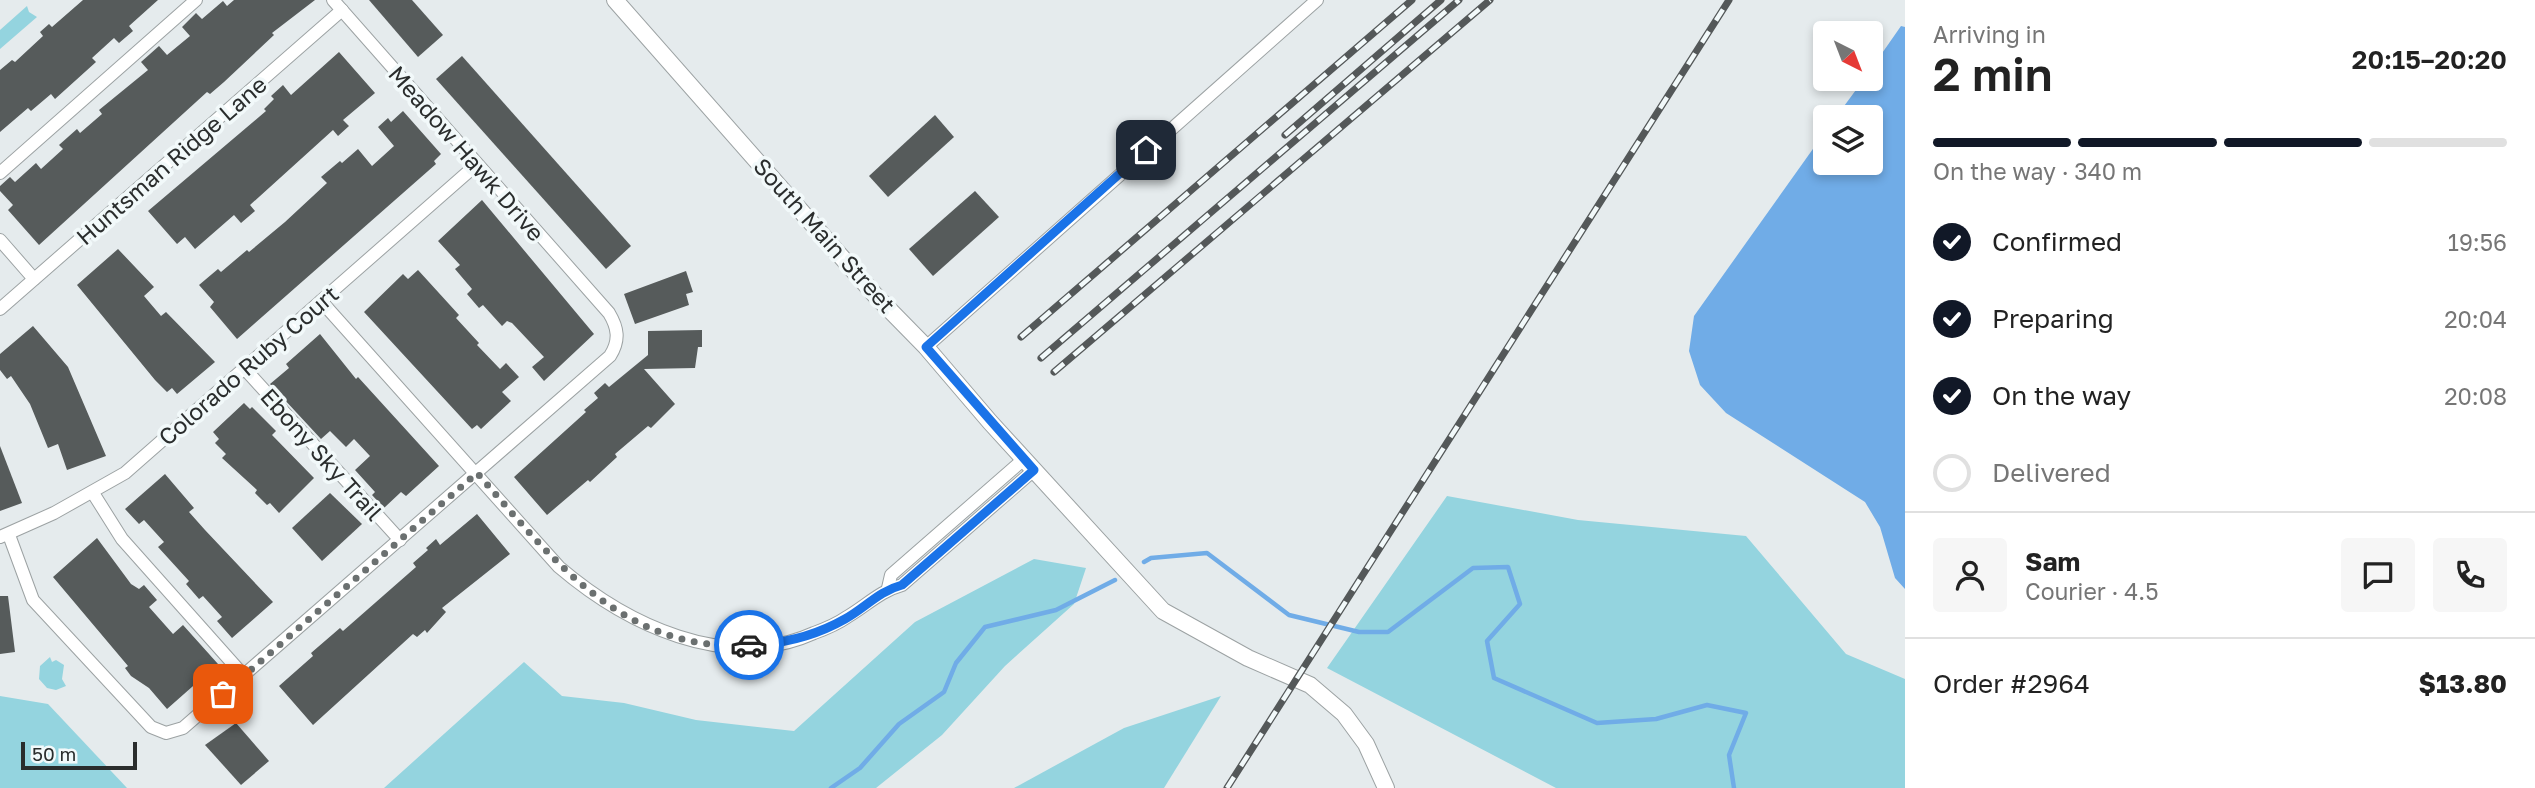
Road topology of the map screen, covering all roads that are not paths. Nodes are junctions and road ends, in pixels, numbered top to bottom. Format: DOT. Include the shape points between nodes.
graph roads {
  1 [pos="196,0"];
  2 [pos="615,0"];
  3 [pos="1317,0"];
  4 [pos="337,5"];
  5 [pos="477,165"];
  6 [pos="0,173"];
  7 [pos="0,240"];
  8 [pos="34,279"];
  9 [pos="321,301"];
  10 [pos="0,309"];
  11 [pos="926,347"];
  12 [pos="244,368"];
  13 [pos="1029,465"];
  14 [pos="477,473"];
  15 [pos="93,493"];
  16 [pos="5,536"];
  17 [pos="400,540"];
  18 [pos="244,676"];
  19 [pos="1386,788"];
  1 -- 6 [label="street"];
  2 -- 11 [label="street, South Main Street"];
  3 -- 11 [label="street"];
  4 -- 5 [label="street, Meadow Hawk Drive"];
  4 -- 8 [label="street, Huntsman Ridge Lane"];
  5 -- 9 [label="street, Colorado Ruby Court"];
  5 -- 14 [label="street, Meadow Hawk Drive" via="603,305 617,335 610,356"];
  7 -- 8 [label="street"];
  8 -- 10 [label="street, Huntsman Ridge Lane"];
  9 -- 12 [label="street, Colorado Ruby Court"];
  9 -- 14 [label="street"];
  11 -- 13 [label="street, South Main Street"];
  12 -- 15 [label="street, Colorado Ruby Court" via="125,473"];
  12 -- 17 [label="street, Ebony Sky Trail"];
  13 -- 14 [label="street" via="891,575 888,589 846,618 810,635 775,644 725,645 662,632 602,601 559,567"];
  13 -- 19 [label="street, South Main Street" via="1163,611 1248,658 1310,685 1345,714 1366,744"];
  14 -- 17 [label="street, Meadow Hawk Drive"];
  15 -- 16 [label="street, Colorado Ruby Court"];
  15 -- 18 [label="street" via="122,539"];
  16 -- 18 [label="street, Meadow Hawk Drive" via="33,600 152,727 166,733 183,729"];
  17 -- 18 [label="street, Meadow Hawk Drive"];
}
